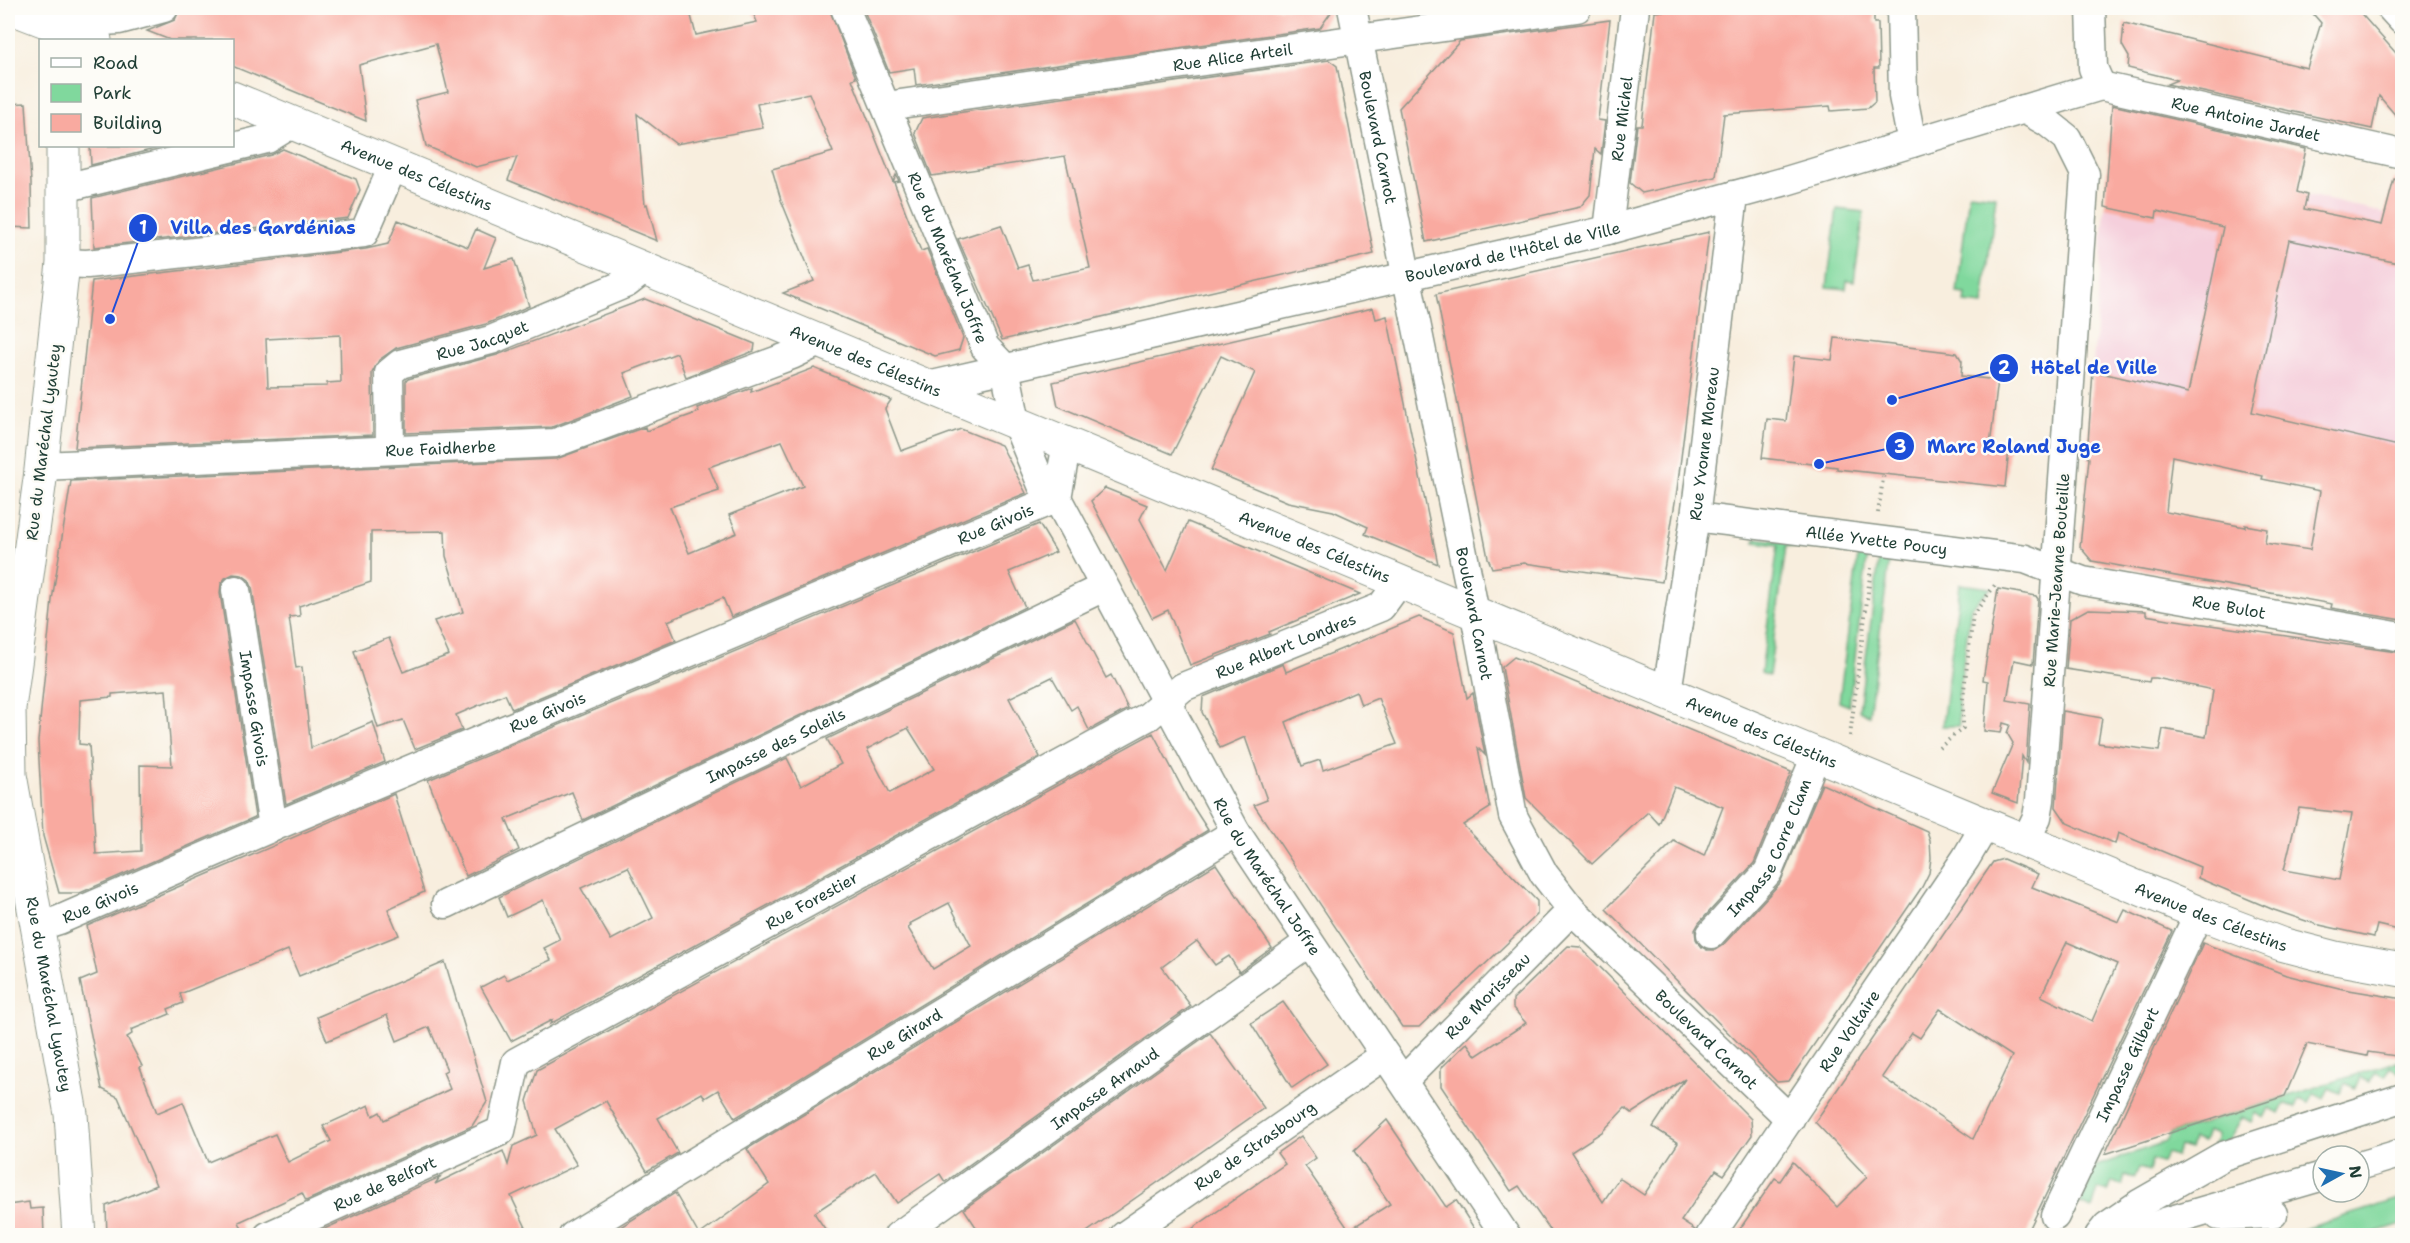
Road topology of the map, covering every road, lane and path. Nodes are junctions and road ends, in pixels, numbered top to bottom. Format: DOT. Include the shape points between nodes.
graph roads {
  1 [pos="12,8"];
  2 [pos="164,8"];
  3 [pos="845,8"];
  4 [pos="1352,8"];
  5 [pos="1577,8"];
  6 [pos="1635,8"];
  7 [pos="1901,8"];
  8 [pos="2091,8"];
  9 [pos="2391,8"];
  10 [pos="2403,20"];
  11 [pos="55,24"];
  12 [pos="92,39"];
  13 [pos="1359,39"];
  14 [pos="2096,88"];
  15 [pos="234,99"];
  16 [pos="886,106"];
  17 [pos="2024,109"];
  18 [pos="293,123"];
  19 [pos="1912,143"];
  20 [pos="63,147"];
  21 [pos="234,147"];
  22 [pos="234,147"];
  23 [pos="2403,154"];
  24 [pos="394,164"];
  25 [pos="64,188"];
  26 [pos="1734,195"];
  27 [pos="1608,230"];
  28 [pos="63,263"];
  29 [pos="645,269"];
  30 [pos="1407,276"];
  31 [pos="821,341"];
  32 [pos="1005,368"];
  33 [pos="928,386"];
  34 [pos="1016,422"];
  35 [pos="1067,443"];
  36 [pos="390,450"];
  37 [pos="42,466"];
  38 [pos="1884,472"];
  39 [pos="1058,498"];
  40 [pos="1695,517"];
  41 [pos="1874,540"];
  42 [pos="2025,559"];
  43 [pos="2056,572"];
  44 [pos="1400,581"];
  45 [pos="1104,587"];
  46 [pos="236,590"];
  47 [pos="1475,612"];
  48 [pos="2403,637"];
  49 [pos="1667,691"];
  50 [pos="1167,703"];
  51 [pos="1850,738"];
  52 [pos="1939,748"];
  53 [pos="1817,753"];
  54 [pos="9,776"];
  55 [pos="1986,824"];
  56 [pos="273,827"];
  57 [pos="1236,832"];
  58 [pos="2026,840"];
  59 [pos="446,904"];
  60 [pos="1572,910"];
  61 [pos="2199,913"];
  62 [pos="37,927"];
  63 [pos="1710,934"];
  64 [pos="1310,942"];
  65 [pos="2403,970"];
  66 [pos="1385,1055"];
  67 [pos="1403,1081"];
  68 [pos="2403,1098"];
  69 [pos="1790,1119"];
  70 [pos="501,1131"];
  71 [pos="2403,1153"];
  72 [pos="2371,1164"];
  73 [pos="2371,1168"];
  74 [pos="2403,1168"];
  75 [pos="2311,1182"];
  76 [pos="2311,1194"];
  77 [pos="2266,1204"];
  78 [pos="2055,1216"];
  79 [pos="79,1236"];
  80 [pos="268,1236"];
  81 [pos="573,1236"];
  82 [pos="898,1236"];
  83 [pos="1124,1236"];
  84 [pos="1506,1236"];
  85 [pos="1710,1236"];
  86 [pos="2099,1236"];
  87 [pos="2129,1236"];
  1 -- 11 [label="main road"];
  2 -- 11 [label="street" via="119,20"];
  3 -- 16 [label="street, Rue du Maréchal Joffre"];
  4 -- 13 [label="street, Boulevard Carnot"];
  5 -- 13 [label="street, Rue Alice Arteil"];
  6 -- 27 [label="street, Rue Michel"];
  7 -- 19 [label="street" via="1904,96"];
  8 -- 14 [label="street"];
  9 -- 10 [label="street"];
  11 -- 12 [label="main road"];
  13 -- 16 [label="street, Rue Alice Arteil"];
  13 -- 30 [label="street, Boulevard Carnot"];
  14 -- 17 [label="street, Boulevard de l'Hôtel de Ville"];
  14 -- 23 [label="street, Rue Antoine Jardet"];
  15 -- 18 [label="main road, Avenue des Célestins"];
  16 -- 32 [label="street, Rue du Maréchal Joffre" via="985,347"];
  17 -- 19 [label="street, Boulevard de l'Hôtel de Ville"];
  17 -- 43 [label="street, Rue Marie-Jeanne Bouteille" via="2067,138 2085,174"];
  18 -- 22 [label="street" via="267,139"];
  18 -- 24 [label="main road, Avenue des Célestins"];
  19 -- 26 [label="street, Boulevard de l'Hôtel de Ville"];
  20 -- 25 [label="main road, Rue du Maréchal Lyautey"];
  21 -- 25 [label="street"];
  24 -- 28 [label="street" via="364,233 87,264"];
  24 -- 29 [label="main road, Avenue des Célestins"];
  25 -- 28 [label="main road, Rue du Maréchal Lyautey"];
  26 -- 27 [label="street, Boulevard de l'Hôtel de Ville"];
  26 -- 40 [label="street, Rue Yvonne Moreau"];
  27 -- 30 [label="street, Boulevard de l'Hôtel de Ville"];
  28 -- 37 [label="main road, Rue du Maréchal Lyautey"];
  29 -- 31 [label="main road, Avenue des Célestins"];
  29 -- 36 [label="street, Rue Jacquet" via="627,283 491,340 400,364 389,373"];
  30 -- 32 [label="street, Boulevard de l'Hôtel de Ville"];
  30 -- 47 [label="street, Boulevard Carnot"];
  31 -- 33 [label="main road, Avenue des Célestins"];
  31 -- 36 [label="street, Rue Faidherbe" via="555,443"];
  32 -- 33 [label="street, Boulevard de l'Hôtel de Ville"];
  32 -- 34 [label="street, Rue du Maréchal Joffre"];
  33 -- 34 [label="main road, Avenue des Célestins"];
  34 -- 35 [label="main road, Avenue des Célestins"];
  34 -- 39 [label="street, Rue du Maréchal Joffre" via="1042,485"];
  35 -- 39 [label="street"];
  35 -- 44 [label="main road, Avenue des Célestins"];
  36 -- 37 [label="street, Rue Faidherbe"];
  37 -- 54 [label="main road, Rue du Maréchal Lyautey" via="9,708"];
  38 -- 41 [label="path"];
  39 -- 45 [label="street, Rue du Maréchal Joffre"];
  39 -- 56 [label="street, Rue Givois"];
  40 -- 41 [label="street, Allée Yvette Poucy"];
  40 -- 49 [label="street, Rue Yvonne Moreau"];
  41 -- 42 [label="street, Allée Yvette Poucy"];
  41 -- 51 [label="path"];
  42 -- 43 [label="street, Allée Yvette Poucy"];
  42 -- 52 [label="path" via="1995,586 1973,615 1963,728"];
  43 -- 48 [label="street, Rue Bulot" via="2083,581"];
  43 -- 58 [label="street, Rue Marie-Jeanne Bouteille" via="2040,800"];
  44 -- 47 [label="main road, Avenue des Célestins"];
  44 -- 50 [label="street, Rue Albert Londres" via="1381,608 1183,687"];
  45 -- 50 [label="street, Rue du Maréchal Joffre"];
  45 -- 59 [label="street, Impasse des Soleils"];
  46 -- 56 [label="street, Impasse Givois"];
  47 -- 49 [label="main road, Avenue des Célestins"];
  47 -- 60 [label="street, Boulevard Carnot" via="1513,816 1544,874"];
  49 -- 53 [label="main road, Avenue des Célestins"];
  50 -- 57 [label="street, Rue du Maréchal Joffre"];
  50 -- 70 [label="street, Rue Forestier" via="516,1062"];
  53 -- 55 [label="main road, Avenue des Célestins"];
  53 -- 63 [label="street, Impasse Corre Clam" via="1768,872"];
  54 -- 62 [label="main road, Rue du Maréchal Lyautey"];
  55 -- 58 [label="main road, Avenue des Célestins"];
  55 -- 69 [label="street, Rue Voltaire"];
  56 -- 62 [label="street, Rue Givois"];
  57 -- 64 [label="street, Rue du Maréchal Joffre"];
  57 -- 81 [label="street, Rue Girard"];
  58 -- 61 [label="main road, Avenue des Célestins"];
  60 -- 67 [label="street, Rue Morisseau"];
  60 -- 69 [label="street, Boulevard Carnot"];
  61 -- 65 [label="main road, Avenue des Célestins" via="2281,944"];
  61 -- 78 [label="street, Impasse Gilbert"];
  62 -- 79 [label="main road, Rue du Maréchal Lyautey" via="71,1114"];
  64 -- 66 [label="street, Rue du Maréchal Joffre"];
  64 -- 82 [label="street, Impasse Arnaud"];
  66 -- 67 [label="street, Rue du Maréchal Joffre"];
  66 -- 83 [label="street, Rue de Strasbourg"];
  67 -- 84 [label="street, Rue du Maréchal Joffre"];
  68 -- 86 [label="street" via="2223,1156 2139,1204"];
  69 -- 85 [label="street, Rue Voltaire"];
  70 -- 80 [label="street, Rue de Belfort"];
  71 -- 72 [label="street"];
  73 -- 74 [label="street"];
  75 -- 77 [label="street"];
  76 -- 77 [label="street"];
  77 -- 87 [label="street" via="2184,1216"];
}
